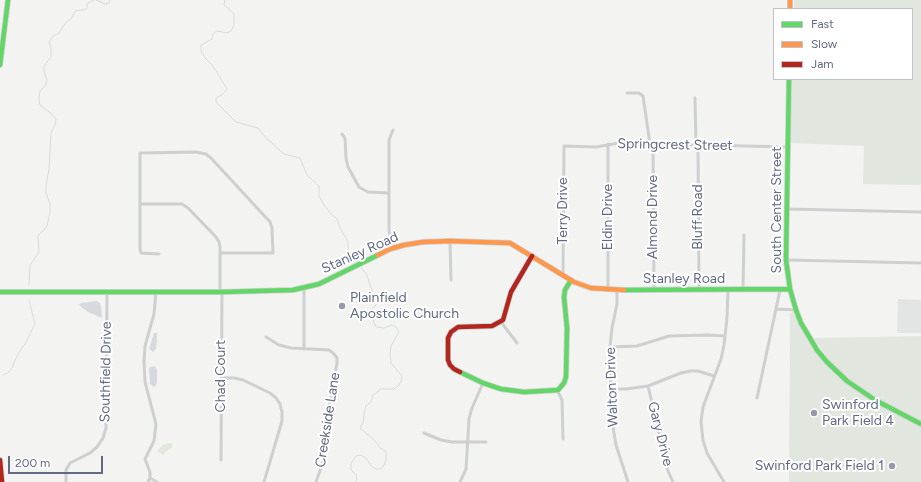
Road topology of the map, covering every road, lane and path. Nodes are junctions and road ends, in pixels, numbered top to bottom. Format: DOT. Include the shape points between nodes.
graph roads {
  1 [pos="8,0"];
  2 [pos="0,66"];
  3 [pos="789,80"];
  4 [pos="628,93"];
  5 [pos="695,98"];
  6 [pos="393,130"];
  7 [pos="342,134"];
  8 [pos="608,144"];
  9 [pos="651,144"];
  10 [pos="697,145"];
  11 [pos="564,146"];
  12 [pos="788,147"];
  13 [pos="389,193"];
  14 [pos="141,204"];
  15 [pos="787,209"];
  16 [pos="921,212"];
  17 [pos="744,235"];
  18 [pos="450,241"];
  19 [pos="396,248"];
  20 [pos="220,253"];
  21 [pos="159,254"];
  22 [pos="532,256"];
  23 [pos="786,260"];
  24 [pos="921,263"];
  25 [pos="563,275"];
  26 [pos="450,280"];
  27 [pos="570,280"];
  28 [pos="304,289"];
  29 [pos="608,289"];
  30 [pos="654,289"];
  31 [pos="699,289"];
  32 [pos="790,289"];
  33 [pos="617,290"];
  34 [pos="728,290"];
  35 [pos="743,290"];
  36 [pos="780,290"];
  37 [pos="0,292"];
  38 [pos="107,292"];
  39 [pos="156,292"];
  40 [pos="221,292"];
  41 [pos="776,309"];
  42 [pos="796,310"];
  43 [pos="501,322"];
  44 [pos="725,336"];
  45 [pos="266,337"];
  46 [pos="517,342"];
  47 [pos="610,347"];
  48 [pos="304,349"];
  49 [pos="714,376"];
  50 [pos="221,378"];
  51 [pos="483,383"];
  52 [pos="648,386"];
  53 [pos="610,389"];
  54 [pos="557,390"];
  55 [pos="757,398"];
  56 [pos="921,424"];
  57 [pos="424,433"];
  58 [pos="563,439"];
  59 [pos="467,442"];
  60 [pos="486,442"];
  61 [pos="0,460"];
  62 [pos="221,460"];
  63 [pos="150,478"];
  64 [pos="2,482"];
  65 [pos="66,482"];
  66 [pos="148,482"];
  67 [pos="157,482"];
  68 [pos="264,482"];
  69 [pos="316,482"];
  70 [pos="460,482"];
  71 [pos="628,482"];
  72 [pos="673,482"];
  73 [pos="724,482"];
  1 -- 2 [label="street"];
  3 -- 12 [label="street, South Center Street"];
  4 -- 9 [label="street, Almond Drive" via="639,93 643,96"];
  5 -- 10 [label="street, Bluff Road"];
  6 -- 13 [label="street" via="389,140"];
  7 -- 13 [label="street" via="348,167 359,187 368,192"];
  8 -- 9 [label="street, Springcrest Street"];
  8 -- 11 [label="street, Springcrest Street"];
  8 -- 29 [label="street, Eldin Drive"];
  9 -- 10 [label="street, Springcrest Street"];
  9 -- 30 [label="street, Almond Drive"];
  10 -- 12 [label="street, Springcrest Street"];
  10 -- 31 [label="street, Bluff Road"];
  11 -- 25 [label="street, Terry Drive"];
  12 -- 15 [label="street, South Center Street"];
  13 -- 19 [label="street" via="389,234"];
  14 -- 20 [label="street" via="178,203 185,206 217,239"];
  14 -- 20 [label="street" via="140,153 196,152 208,156 270,222 272,228 274,253"];
  14 -- 21 [label="street" via="141,253"];
  15 -- 16 [label="street"];
  15 -- 23 [label="street, South Center Street"];
  17 -- 35 [label="street"];
  18 -- 19 [label="street, Stanley Road" via="411,243"];
  18 -- 22 [label="street, Stanley Road" via="510,243"];
  18 -- 26 [label="street"];
  19 -- 28 [label="street, Stanley Road"];
  20 -- 40 [label="street, Chad Court"];
  22 -- 25 [label="street, Stanley Road"];
  22 -- 43 [label="street" via="511,292 506,314"];
  23 -- 24 [label="street"];
  23 -- 32 [label="street, South Center Street"];
  25 -- 27 [label="street, Stanley Road"];
  27 -- 29 [label="street, Stanley Road" via="586,287"];
  27 -- 54 [label="street" via="564,297 567,328 566,377"];
  28 -- 40 [label="street, Stanley Road"];
  28 -- 48 [label="street"];
  29 -- 33 [label="street, Stanley Road"];
  30 -- 31 [label="street, Stanley Road"];
  30 -- 33 [label="street, Stanley Road"];
  31 -- 34 [label="street, Stanley Road"];
  32 -- 36 [label="street, Stanley Road"];
  32 -- 42 [label="street, South Center Street"];
  33 -- 47 [label="street, Walton Drive"];
  34 -- 35 [label="street, Stanley Road"];
  34 -- 44 [label="street"];
  35 -- 36 [label="street, Stanley Road"];
  36 -- 41 [label="street"];
  37 -- 38 [label="street, Stanley Road"];
  38 -- 39 [label="street, Stanley Road"];
  38 -- 65 [label="street, Southfield Drive" via="106,428 97,447 70,463 66,470"];
  39 -- 40 [label="street, Stanley Road"];
  39 -- 63 [label="street" via="144,362 145,382 156,424 154,441 145,460 150,468"];
  40 -- 50 [label="street, Chad Court"];
  41 -- 42 [label="street"];
  41 -- 55 [label="street"];
  42 -- 56 [label="street, South Center Street" via="817,350 846,381 875,400"];
  43 -- 46 [label="street"];
  43 -- 51 [label="street" via="492,326 455,328 448,338 450,365"];
  44 -- 47 [label="street" via="669,336 637,346"];
  44 -- 49 [label="street"];
  45 -- 48 [label="street, Creekside Lane" via="285,347"];
  47 -- 53 [label="street, Walton Drive"];
  48 -- 69 [label="street, Creekside Lane" via="329,350 336,355 337,360 329,407 326,450"];
  49 -- 52 [label="street" via="698,371 686,371"];
  49 -- 73 [label="street" via="703,407 702,430 707,453"];
  50 -- 62 [label="street, Chad Court"];
  50 -- 68 [label="street" via="243,380 270,393 280,404 282,421"];
  51 -- 54 [label="street" via="515,391"];
  51 -- 59 [label="street" via="470,413"];
  52 -- 53 [label="street"];
  52 -- 72 [label="street, Gary Drive" via="668,471"];
  53 -- 71 [label="street, Walton Drive" via="616,445"];
  54 -- 58 [label="street" via="562,400"];
  57 -- 59 [label="street" via="446,441"];
  59 -- 60 [label="street"];
  59 -- 70 [label="street" via="466,469"];
  61 -- 64 [label="street"];
  63 -- 66 [label="street"];
  63 -- 67 [label="street"];
}
